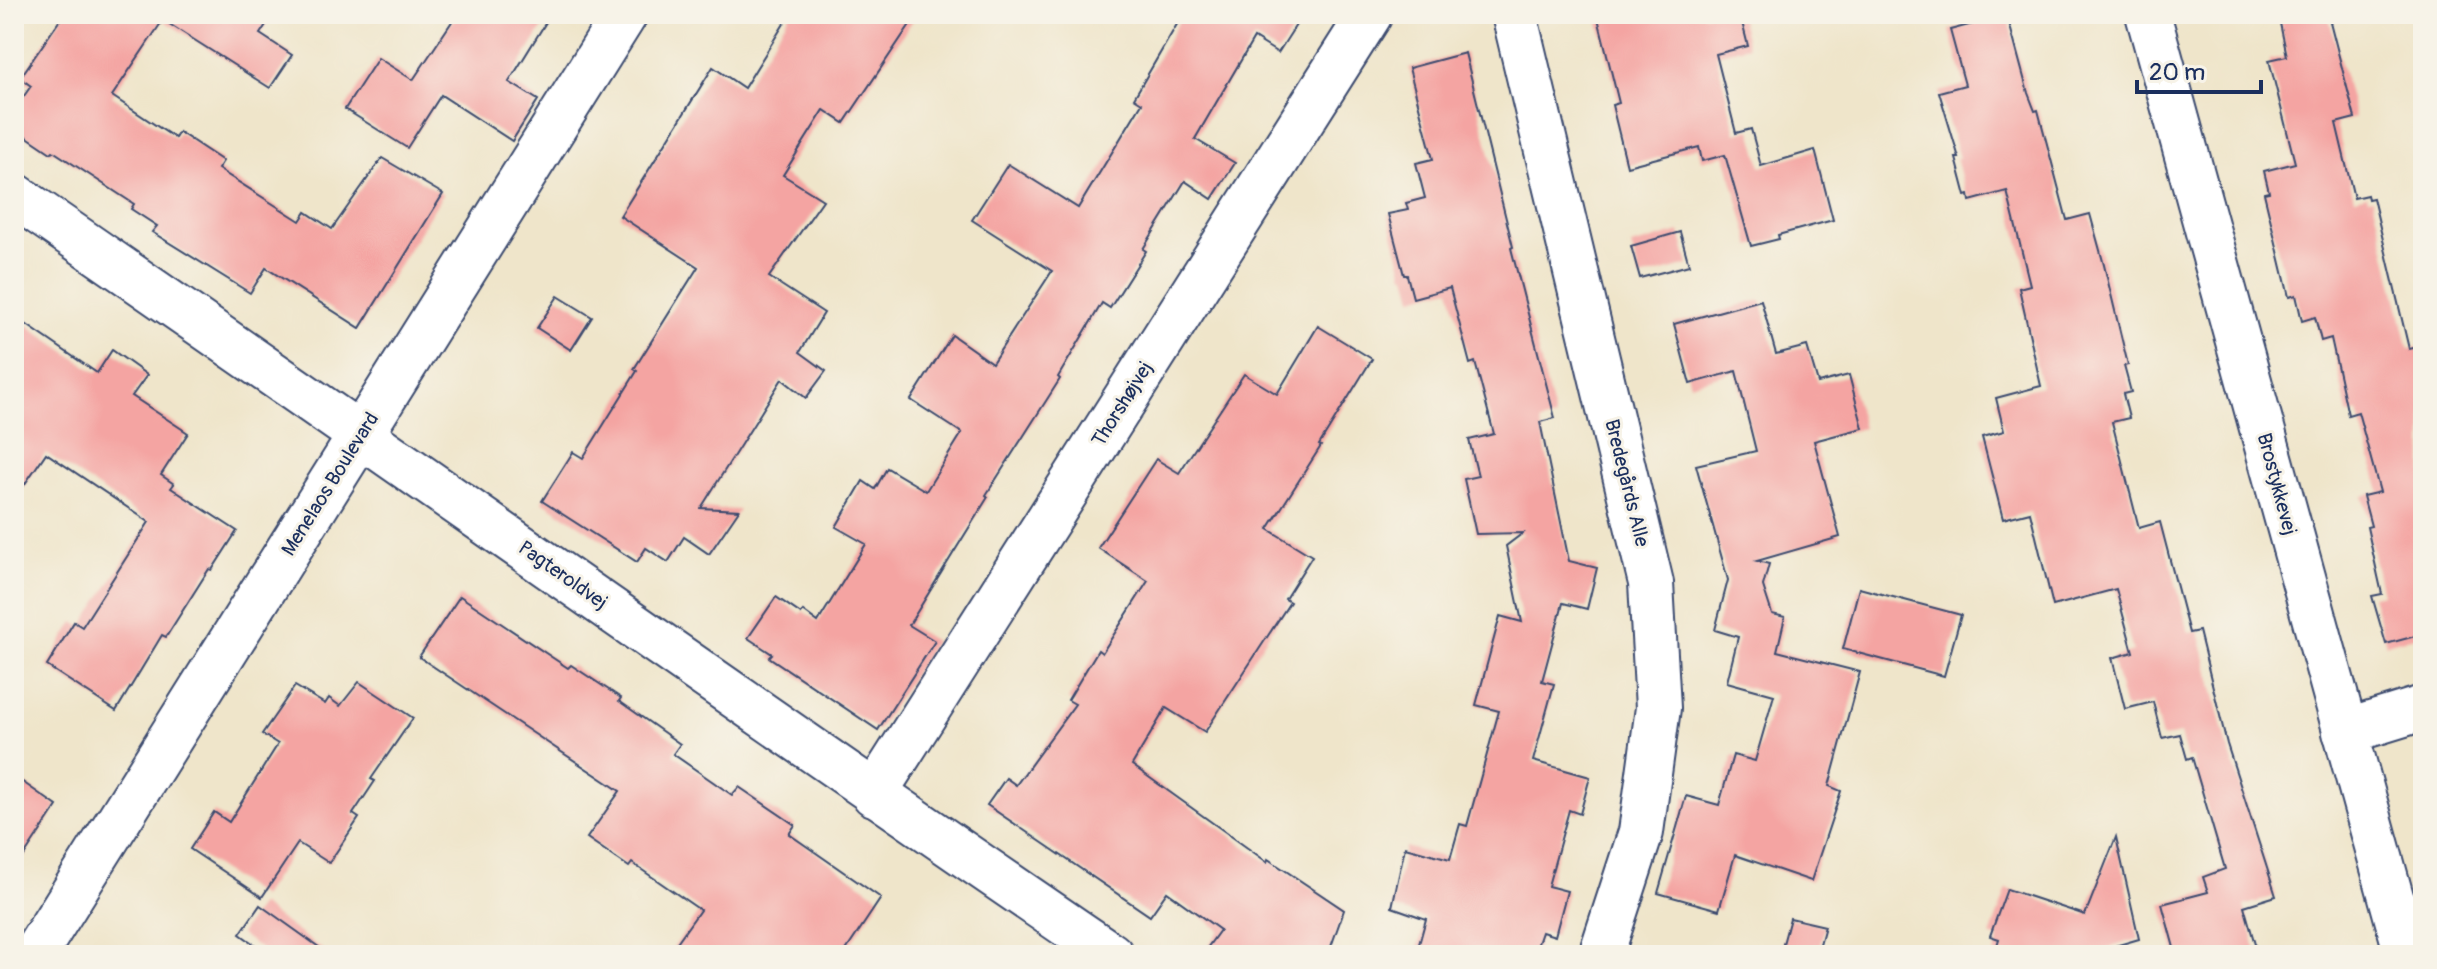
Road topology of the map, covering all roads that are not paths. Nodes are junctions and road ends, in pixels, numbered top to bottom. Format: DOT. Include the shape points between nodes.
graph roads {
  1 [pos="625,14"];
  2 [pos="1370,14"];
  3 [pos="1514,14"];
  4 [pos="2148,14"];
  5 [pos="14,195"];
  6 [pos="361,434"];
  7 [pos="2423,708"];
  8 [pos="2345,732"];
  9 [pos="874,794"];
  10 [pos="40,942"];
  11 [pos="1111,955"];
  12 [pos="1601,955"];
  13 [pos="2407,955"];
  1 -- 6 [label="street, Menelaos Boulevard"];
  2 -- 9 [label="street, Thorshøjvej"];
  3 -- 12 [label="street, Bredegårds Alle" via="1651,583 1658,708 1641,832"];
  4 -- 8 [label="street, Brostykkevej"];
  5 -- 6 [label="street, Pagteroldvej"];
  6 -- 9 [label="street, Pagteroldvej"];
  6 -- 10 [label="street, Menelaos Boulevard"];
  7 -- 8 [label="street"];
  8 -- 13 [label="street, Brostykkevej"];
  9 -- 11 [label="street, Pagteroldvej"];
}
